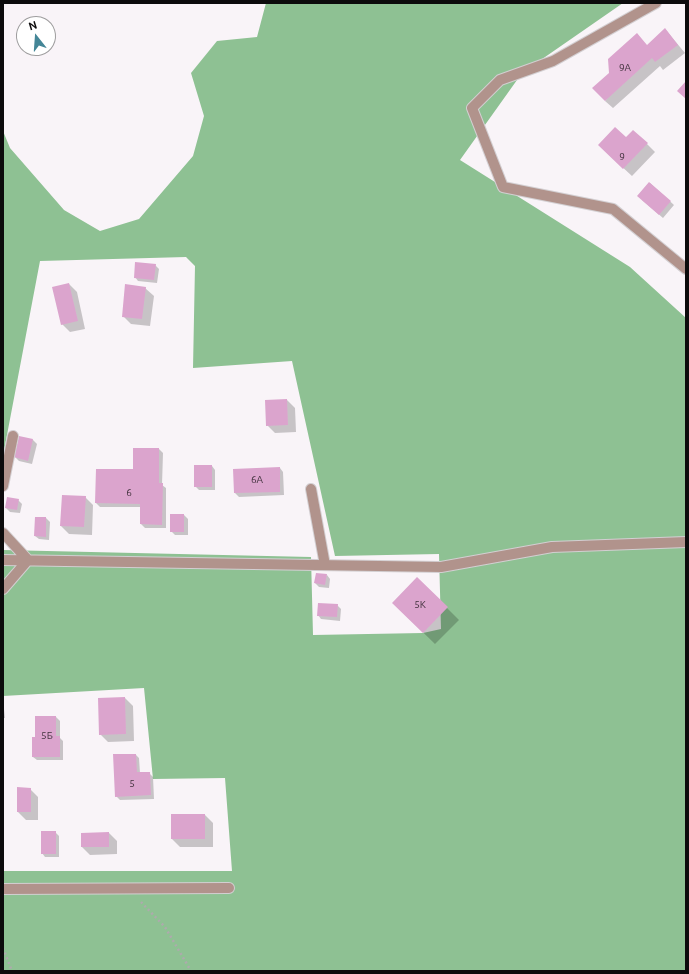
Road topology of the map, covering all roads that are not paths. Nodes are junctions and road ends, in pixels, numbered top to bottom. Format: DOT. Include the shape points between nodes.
graph roads {
  1 [pos="656,3"];
  2 [pos="686,269"];
  3 [pos="13,436"];
  4 [pos="3,486"];
  5 [pos="311,489"];
  6 [pos="3,533"];
  7 [pos="686,542"];
  8 [pos="3,560"];
  9 [pos="28,560"];
  10 [pos="325,565"];
  11 [pos="3,589"];
  12 [pos="3,888"];
  13 [pos="228,888"];
  1 -- 2 [label="street" via="552,61 500,80 472,108 503,187 613,209"];
  3 -- 4 [label="street"];
  5 -- 10 [label="street"];
  6 -- 9 [label="street"];
  7 -- 10 [label="street" via="552,546 441,566"];
  8 -- 9 [label="street"];
  9 -- 10 [label="street"];
  9 -- 11 [label="street"];
  12 -- 13 [label="street"];
}
